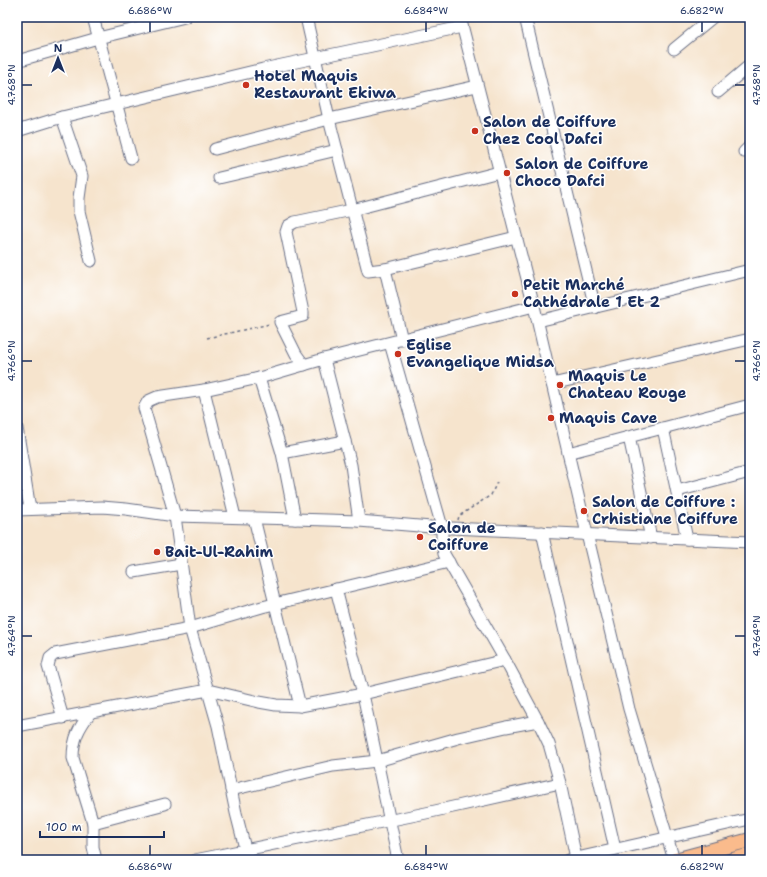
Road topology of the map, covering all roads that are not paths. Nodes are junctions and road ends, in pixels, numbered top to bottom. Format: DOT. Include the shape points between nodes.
graph roads {
  1 [pos="93,17"];
  2 [pos="185,17"];
  3 [pos="306,17"];
  4 [pos="525,17"];
  5 [pos="713,17"];
  6 [pos="461,22"];
  7 [pos="98,38"];
  8 [pos="674,49"];
  9 [pos="316,58"];
  10 [pos="17,60"];
  11 [pos="750,65"];
  12 [pos="477,86"];
  13 [pos="718,92"];
  14 [pos="116,104"];
  15 [pos="62,117"];
  16 [pos="329,119"];
  17 [pos="17,131"];
  18 [pos="214,149"];
  19 [pos="337,150"];
  20 [pos="131,158"];
  21 [pos="499,172"];
  22 [pos="220,178"];
  23 [pos="352,210"];
  24 [pos="516,237"];
  25 [pos="92,261"];
  26 [pos="384,269"];
  27 [pos="750,270"];
  28 [pos="534,306"];
  29 [pos="595,308"];
  30 [pos="538,321"];
  31 [pos="750,339"];
  32 [pos="402,340"];
  33 [pos="390,343"];
  34 [pos="324,359"];
  35 [pos="304,365"];
  36 [pos="259,378"];
  37 [pos="552,384"];
  38 [pos="204,390"];
  39 [pos="750,405"];
  40 [pos="17,428"];
  41 [pos="663,428"];
  42 [pos="629,437"];
  43 [pos="345,441"];
  44 [pos="282,453"];
  45 [pos="568,453"];
  46 [pos="750,472"];
  47 [pos="677,491"];
  48 [pos="30,509"];
  49 [pos="17,510"];
  50 [pos="175,516"];
  51 [pos="235,517"];
  52 [pos="254,518"];
  53 [pos="295,519"];
  54 [pos="359,521"];
  55 [pos="442,527"];
  56 [pos="542,532"];
  57 [pos="587,534"];
  58 [pos="652,538"];
  59 [pos="687,539"];
  60 [pos="750,542"];
  61 [pos="449,562"];
  62 [pos="181,564"];
  63 [pos="134,572"];
  64 [pos="336,589"];
  65 [pos="275,604"];
  66 [pos="190,628"];
  67 [pos="505,660"];
  68 [pos="208,690"];
  69 [pos="363,694"];
  70 [pos="300,706"];
  71 [pos="90,712"];
  72 [pos="63,718"];
  73 [pos="538,722"];
  74 [pos="22,726"];
  75 [pos="377,761"];
  76 [pos="560,783"];
  77 [pos="230,790"];
  78 [pos="166,804"];
  79 [pos="750,819"];
  80 [pos="389,820"];
  81 [pos="93,823"];
  82 [pos="668,837"];
  83 [pos="750,840"];
  84 [pos="615,849"];
  85 [pos="246,855"];
  86 [pos="750,856"];
  87 [pos="572,859"];
  88 [pos="96,860"];
  89 [pos="194,860"];
  90 [pos="398,860"];
  91 [pos="675,860"];
  92 [pos="733,860"];
  1 -- 7 [label="street"];
  2 -- 7 [label="street"];
  3 -- 9 [label="street"];
  4 -- 29 [label="street"];
  5 -- 8 [label="street"];
  6 -- 9 [label="street"];
  6 -- 12 [label="street"];
  7 -- 10 [label="street"];
  7 -- 14 [label="street"];
  9 -- 14 [label="street"];
  9 -- 16 [label="street"];
  11 -- 13 [label="street"];
  12 -- 16 [label="street"];
  12 -- 21 [label="street"];
  14 -- 15 [label="street"];
  14 -- 20 [label="street"];
  15 -- 17 [label="street"];
  15 -- 25 [label="street" via="82,176 79,211"];
  16 -- 18 [label="street"];
  16 -- 19 [label="street"];
  19 -- 22 [label="street"];
  19 -- 23 [label="street"];
  21 -- 23 [label="street"];
  21 -- 24 [label="street"];
  23 -- 26 [label="street" via="368,271"];
  23 -- 35 [label="street" via="295,222 288,226 286,232 303,316 280,322"];
  24 -- 26 [label="street"];
  24 -- 28 [label="street"];
  26 -- 32 [label="street"];
  27 -- 29 [label="street"];
  28 -- 30 [label="street"];
  28 -- 32 [label="street"];
  29 -- 30 [label="street"];
  30 -- 37 [label="street"];
  31 -- 37 [label="street"];
  32 -- 33 [label="street"];
  33 -- 34 [label="street"];
  33 -- 55 [label="street"];
  34 -- 35 [label="street"];
  34 -- 43 [label="street"];
  35 -- 36 [label="street"];
  36 -- 38 [label="street"];
  36 -- 44 [label="street"];
  37 -- 45 [label="street"];
  38 -- 50 [label="street" via="158,397 148,401 144,408"];
  38 -- 51 [label="street"];
  39 -- 41 [label="street"];
  40 -- 48 [label="street"];
  41 -- 42 [label="street"];
  41 -- 47 [label="street"];
  42 -- 45 [label="street"];
  42 -- 58 [label="street"];
  43 -- 44 [label="street"];
  43 -- 54 [label="street"];
  44 -- 53 [label="street"];
  45 -- 57 [label="street"];
  46 -- 47 [label="street"];
  47 -- 59 [label="street"];
  48 -- 49 [label="street"];
  48 -- 50 [label="street" via="102,507"];
  50 -- 51 [label="street"];
  50 -- 62 [label="street"];
  51 -- 52 [label="street"];
  52 -- 53 [label="street"];
  52 -- 65 [label="street"];
  53 -- 54 [label="street"];
  54 -- 55 [label="street"];
  55 -- 56 [label="street"];
  55 -- 61 [label="street" via="444,554"];
  56 -- 57 [label="street"];
  56 -- 84 [label="street"];
  57 -- 58 [label="street"];
  57 -- 82 [label="street" via="629,710"];
  58 -- 59 [label="street"];
  59 -- 60 [label="street"];
  61 -- 64 [label="street"];
  61 -- 67 [label="street"];
  62 -- 63 [label="street"];
  62 -- 66 [label="street"];
  64 -- 65 [label="street"];
  64 -- 69 [label="street"];
  65 -- 66 [label="street"];
  65 -- 70 [label="street"];
  66 -- 68 [label="street"];
  66 -- 72 [label="street" via="55,654 50,658 48,666"];
  67 -- 69 [label="street"];
  67 -- 73 [label="street"];
  68 -- 70 [label="street" via="276,705"];
  68 -- 71 [label="street"];
  68 -- 77 [label="street" via="218,726"];
  69 -- 70 [label="street"];
  69 -- 75 [label="street"];
  71 -- 72 [label="street"];
  71 -- 81 [label="street" via="76,735 73,758"];
  72 -- 74 [label="street"];
  73 -- 75 [label="street" via="506,727"];
  73 -- 76 [label="street" via="549,744"];
  75 -- 77 [label="street" via="319,768"];
  75 -- 80 [label="street"];
  76 -- 80 [label="street"];
  76 -- 87 [label="street"];
  77 -- 85 [label="street"];
  78 -- 81 [label="street"];
  79 -- 82 [label="street"];
  80 -- 85 [label="street"];
  80 -- 90 [label="street"];
  81 -- 88 [label="street"];
  82 -- 84 [label="street"];
  82 -- 91 [label="street"];
  83 -- 91 [label="main road"];
  84 -- 87 [label="street"];
  85 -- 89 [label="street"];
  86 -- 92 [label="main road"];
}
